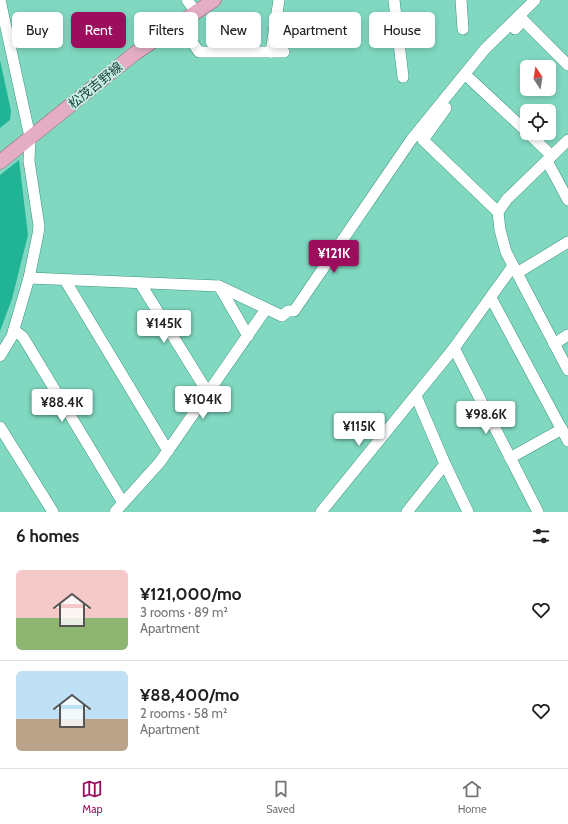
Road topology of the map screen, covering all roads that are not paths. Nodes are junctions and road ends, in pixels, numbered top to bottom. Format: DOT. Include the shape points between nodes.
graph roads {
  1 [pos="0,0"];
  2 [pos="187,0"];
  3 [pos="214,0"];
  4 [pos="279,0"];
  5 [pos="394,0"];
  6 [pos="461,0"];
  7 [pos="536,0"];
  8 [pos="196,12"];
  9 [pos="464,29"];
  10 [pos="143,48"];
  11 [pos="196,48"];
  12 [pos="272,52"];
  13 [pos="284,52"];
  14 [pos="568,65"];
  15 [pos="403,77"];
  16 [pos="469,78"];
  17 [pos="520,126"];
  18 [pos="30,137"];
  19 [pos="533,140"];
  20 [pos="568,140"];
  21 [pos="549,158"];
  22 [pos="0,162"];
  23 [pos="568,200"];
  24 [pos="498,212"];
  25 [pos="568,242"];
  26 [pos="515,270"];
  27 [pos="29,278"];
  28 [pos="65,280"];
  29 [pos="140,282"];
  30 [pos="220,286"];
  31 [pos="491,298"];
  32 [pos="266,309"];
  33 [pos="14,330"];
  34 [pos="568,335"];
  35 [pos="248,336"];
  36 [pos="554,344"];
  37 [pos="454,348"];
  38 [pos="0,356"];
  39 [pos="568,370"];
  40 [pos="208,393"];
  41 [pos="416,396"];
  42 [pos="0,427"];
  43 [pos="562,429"];
  44 [pos="568,441"];
  45 [pos="168,451"];
  46 [pos="510,458"];
  47 [pos="445,464"];
  48 [pos="123,503"];
  49 [pos="52,512"];
  50 [pos="115,512"];
  51 [pos="321,512"];
  52 [pos="407,512"];
  53 [pos="468,512"];
  54 [pos="538,512"];
  1 -- 18 [label="street"];
  2 -- 8 [label="street"];
  3 -- 8 [label="main road, 松茂吉野線"];
  4 -- 12 [label="street"];
  5 -- 15 [label="street"];
  6 -- 9 [label="street"];
  7 -- 32 [label="street" via="485,49 411,140 294,311 288,311 282,316"];
  10 -- 18 [label="main road, 松茂吉野線"];
  11 -- 12 [label="street" via="199,52"];
  12 -- 13 [label="street"];
  14 -- 16 [label="street" via="523,20"];
  16 -- 17 [label="street"];
  16 -- 24 [label="street" via="423,140"];
  18 -- 22 [label="main road, 松茂吉野線"];
  18 -- 27 [label="street" via="29,161 39,226"];
  19 -- 21 [label="street"];
  20 -- 21 [label="street"];
  21 -- 23 [label="street"];
  21 -- 24 [label="street" via="506,199"];
  24 -- 26 [label="street" via="506,252"];
  25 -- 26 [label="street"];
  26 -- 31 [label="street"];
  26 -- 36 [label="street"];
  27 -- 28 [label="street"];
  27 -- 33 [label="street"];
  28 -- 29 [label="street"];
  28 -- 45 [label="street"];
  29 -- 30 [label="street"];
  29 -- 40 [label="street"];
  30 -- 32 [label="street"];
  30 -- 35 [label="street"];
  31 -- 37 [label="street"];
  31 -- 43 [label="street"];
  32 -- 35 [label="street"];
  33 -- 38 [label="street"];
  33 -- 48 [label="street" via="23,337"];
  34 -- 36 [label="street"];
  35 -- 40 [label="street"];
  36 -- 39 [label="street"];
  37 -- 41 [label="street"];
  37 -- 46 [label="street"];
  40 -- 45 [label="street"];
  41 -- 47 [label="street"];
  41 -- 51 [label="street"];
  42 -- 49 [label="street"];
  43 -- 44 [label="street"];
  43 -- 46 [label="street"];
  45 -- 48 [label="street"];
  46 -- 54 [label="street"];
  47 -- 52 [label="street"];
  47 -- 53 [label="street"];
  48 -- 50 [label="street"];
}
